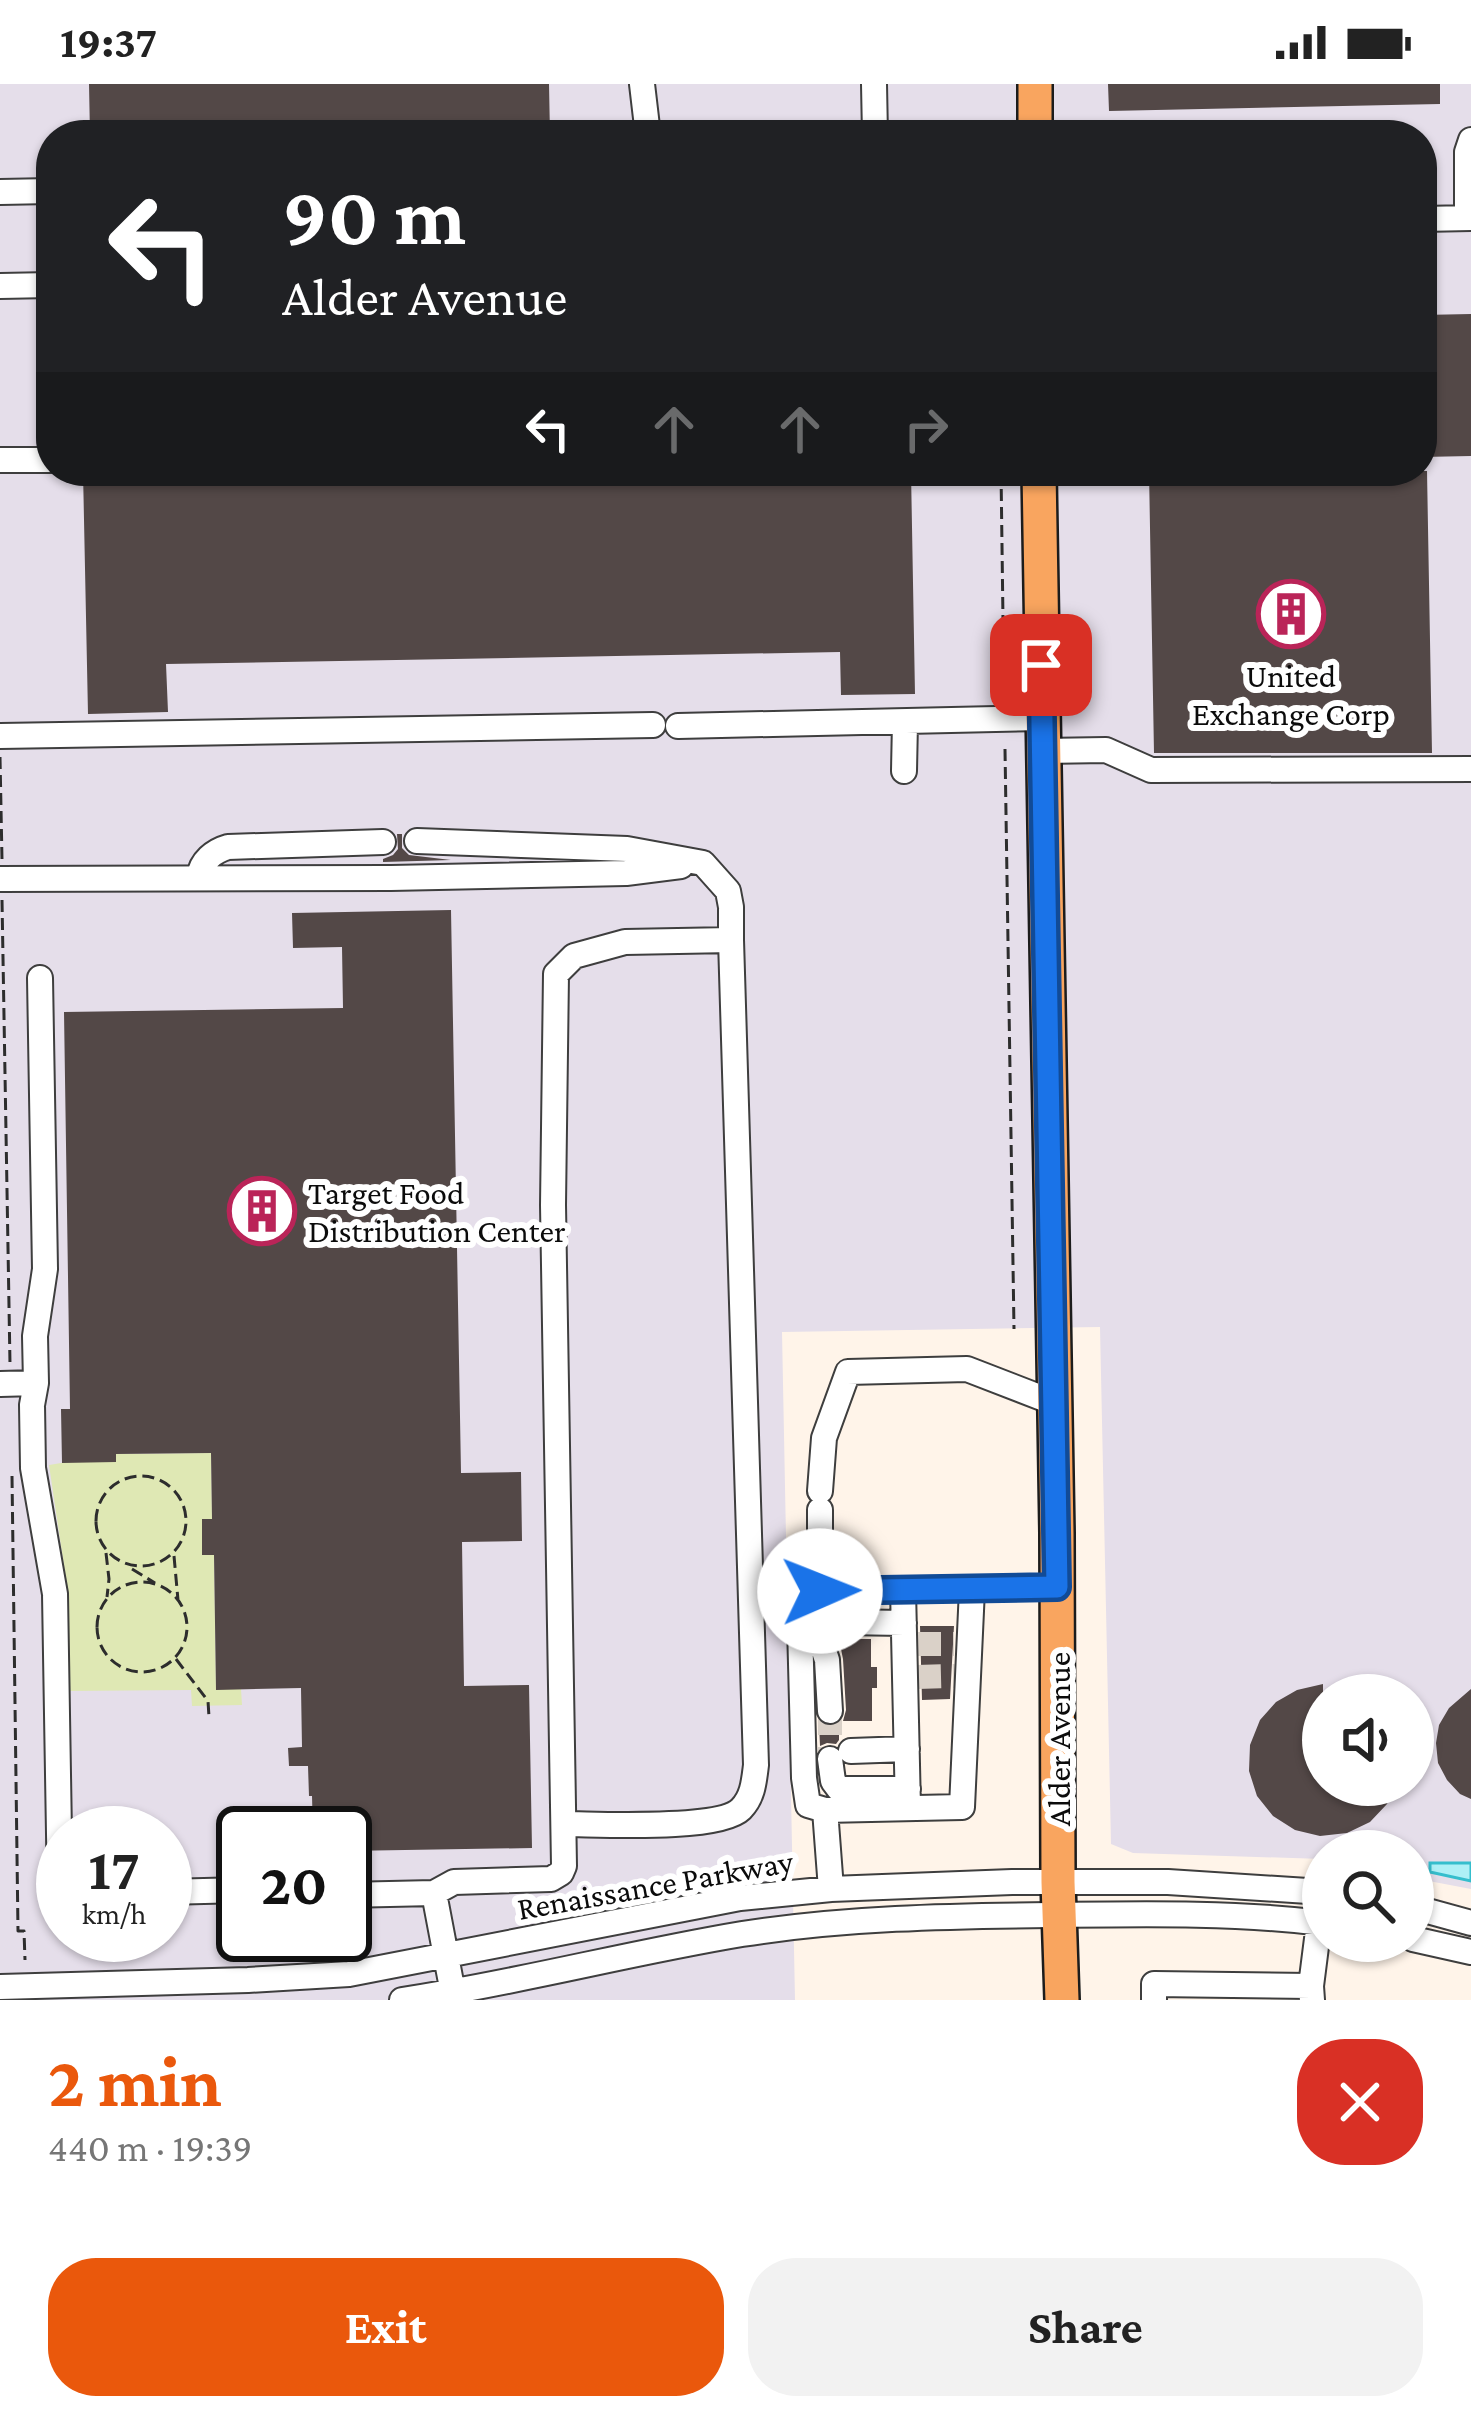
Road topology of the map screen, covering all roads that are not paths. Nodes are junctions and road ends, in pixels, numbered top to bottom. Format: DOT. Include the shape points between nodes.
graph roads {
  1 [pos="642,84"];
  2 [pos="874,84"];
  3 [pos="1035,84"];
  4 [pos="646,120"];
  5 [pos="875,120"];
  6 [pos="1035,120"];
  7 [pos="1471,140"];
  8 [pos="36,191"];
  9 [pos="0,192"];
  10 [pos="1469,218"];
  11 [pos="1437,219"];
  12 [pos="36,285"];
  13 [pos="0,286"];
  14 [pos="0,460"];
  15 [pos="36,460"];
  16 [pos="1039,486"];
  17 [pos="904,722"];
  18 [pos="1042,735"];
  19 [pos="0,736"];
  20 [pos="1471,769"];
  21 [pos="904,771"];
  22 [pos="417,841"];
  23 [pos="383,842"];
  24 [pos="704,863"];
  25 [pos="200,877"];
  26 [pos="1,879"];
  27 [pos="731,940"];
  28 [pos="40,978"];
  29 [pos="15,1383"];
  30 [pos="1055,1402"];
  31 [pos="1057,1587"];
  32 [pos="972,1588"];
  33 [pos="903,1590"];
  34 [pos="820,1591"];
  35 [pos="908,1637"];
  36 [pos="830,1712"];
  37 [pos="907,1749"];
  38 [pos="908,1799"];
  39 [pos="59,1806"];
  40 [pos="825,1810"];
  41 [pos="564,1824"];
  42 [pos="831,1889"];
  43 [pos="1302,1891"];
  44 [pos="434,1893"];
  45 [pos="372,1894"];
  46 [pos="1059,1899"];
  47 [pos="1434,1913"];
  48 [pos="1302,1921"];
  49 [pos="1471,1923"];
  50 [pos="1434,1944"];
  51 [pos="1471,1952"];
  52 [pos="446,1955"];
  53 [pos="1312,1962"];
  54 [pos="0,1987"];
  55 [pos="1216,1992"];
  56 [pos="453,1993"];
  57 [pos="1304,1993"];
  58 [pos="402,2000"];
  59 [pos="1061,2000"];
  60 [pos="1154,2000"];
  1 -- 4 [label="street"];
  2 -- 5 [label="street"];
  3 -- 6 [label="main road"];
  7 -- 10 [label="street"];
  8 -- 9 [label="street"];
  10 -- 11 [label="street"];
  12 -- 13 [label="street"];
  14 -- 15 [label="street"];
  16 -- 18 [label="main road, Alder Avenue"];
  17 -- 18 [label="street"];
  17 -- 19 [label="street"];
  17 -- 21 [label="street"];
  18 -- 20 [label="street" via="1151,770"];
  18 -- 30 [label="main road, Alder Avenue"];
  22 -- 24 [label="street" via="627,849"];
  23 -- 25 [label="street" via="228,847 209,857"];
  24 -- 25 [label="street" via="626,873"];
  24 -- 27 [label="street" via="728,891"];
  25 -- 26 [label="street"];
  27 -- 41 [label="street" via="626,942 574,956 556,974"];
  27 -- 41 [label="street" via="753,1789 728,1818"];
  28 -- 29 [label="street" via="45,1269 35,1336"];
  29 -- 39 [label="street" via="32,1405 33,1468 55,1594"];
  30 -- 31 [label="main road, Alder Avenue"];
  30 -- 34 [label="street" via="967,1369 848,1372 824,1438"];
  31 -- 32 [label="street"];
  31 -- 46 [label="main road, Alder Avenue"];
  32 -- 33 [label="street"];
  32 -- 38 [label="street" via="962,1644 962,1807"];
  33 -- 34 [label="street"];
  33 -- 35 [label="street"];
  34 -- 40 [label="street" via="800,1626 804,1778 808,1805"];
  35 -- 36 [label="street" via="832,1623 821,1642"];
  35 -- 37 [label="street"];
  37 -- 38 [label="street"];
  37 -- 38 [label="street" via="841,1755 833,1781 839,1789"];
  38 -- 40 [label="street"];
  40 -- 42 [label="street"];
  41 -- 44 [label="street" via="564,1866 550,1879 454,1882"];
  42 -- 46 [label="street, Renaissance Parkway"];
  42 -- 52 [label="street, Renaissance Parkway" via="740,1898"];
  43 -- 46 [label="street, Renaissance Parkway" via="1168,1882"];
  44 -- 45 [label="street"];
  44 -- 52 [label="street"];
  46 -- 48 [label="street, Renaissance Parkway"];
  46 -- 56 [label="street, Renaissance Parkway" via="741,1934"];
  46 -- 59 [label="main road, Alder Avenue"];
  47 -- 49 [label="street"];
  50 -- 51 [label="street"];
  52 -- 54 [label="street, Renaissance Parkway" via="329,1975"];
  52 -- 56 [label="street"];
  53 -- 57 [label="street"];
  55 -- 57 [label="street"];
  55 -- 60 [label="street" via="1154,1984"];
  56 -- 58 [label="street, Renaissance Parkway"];
}
